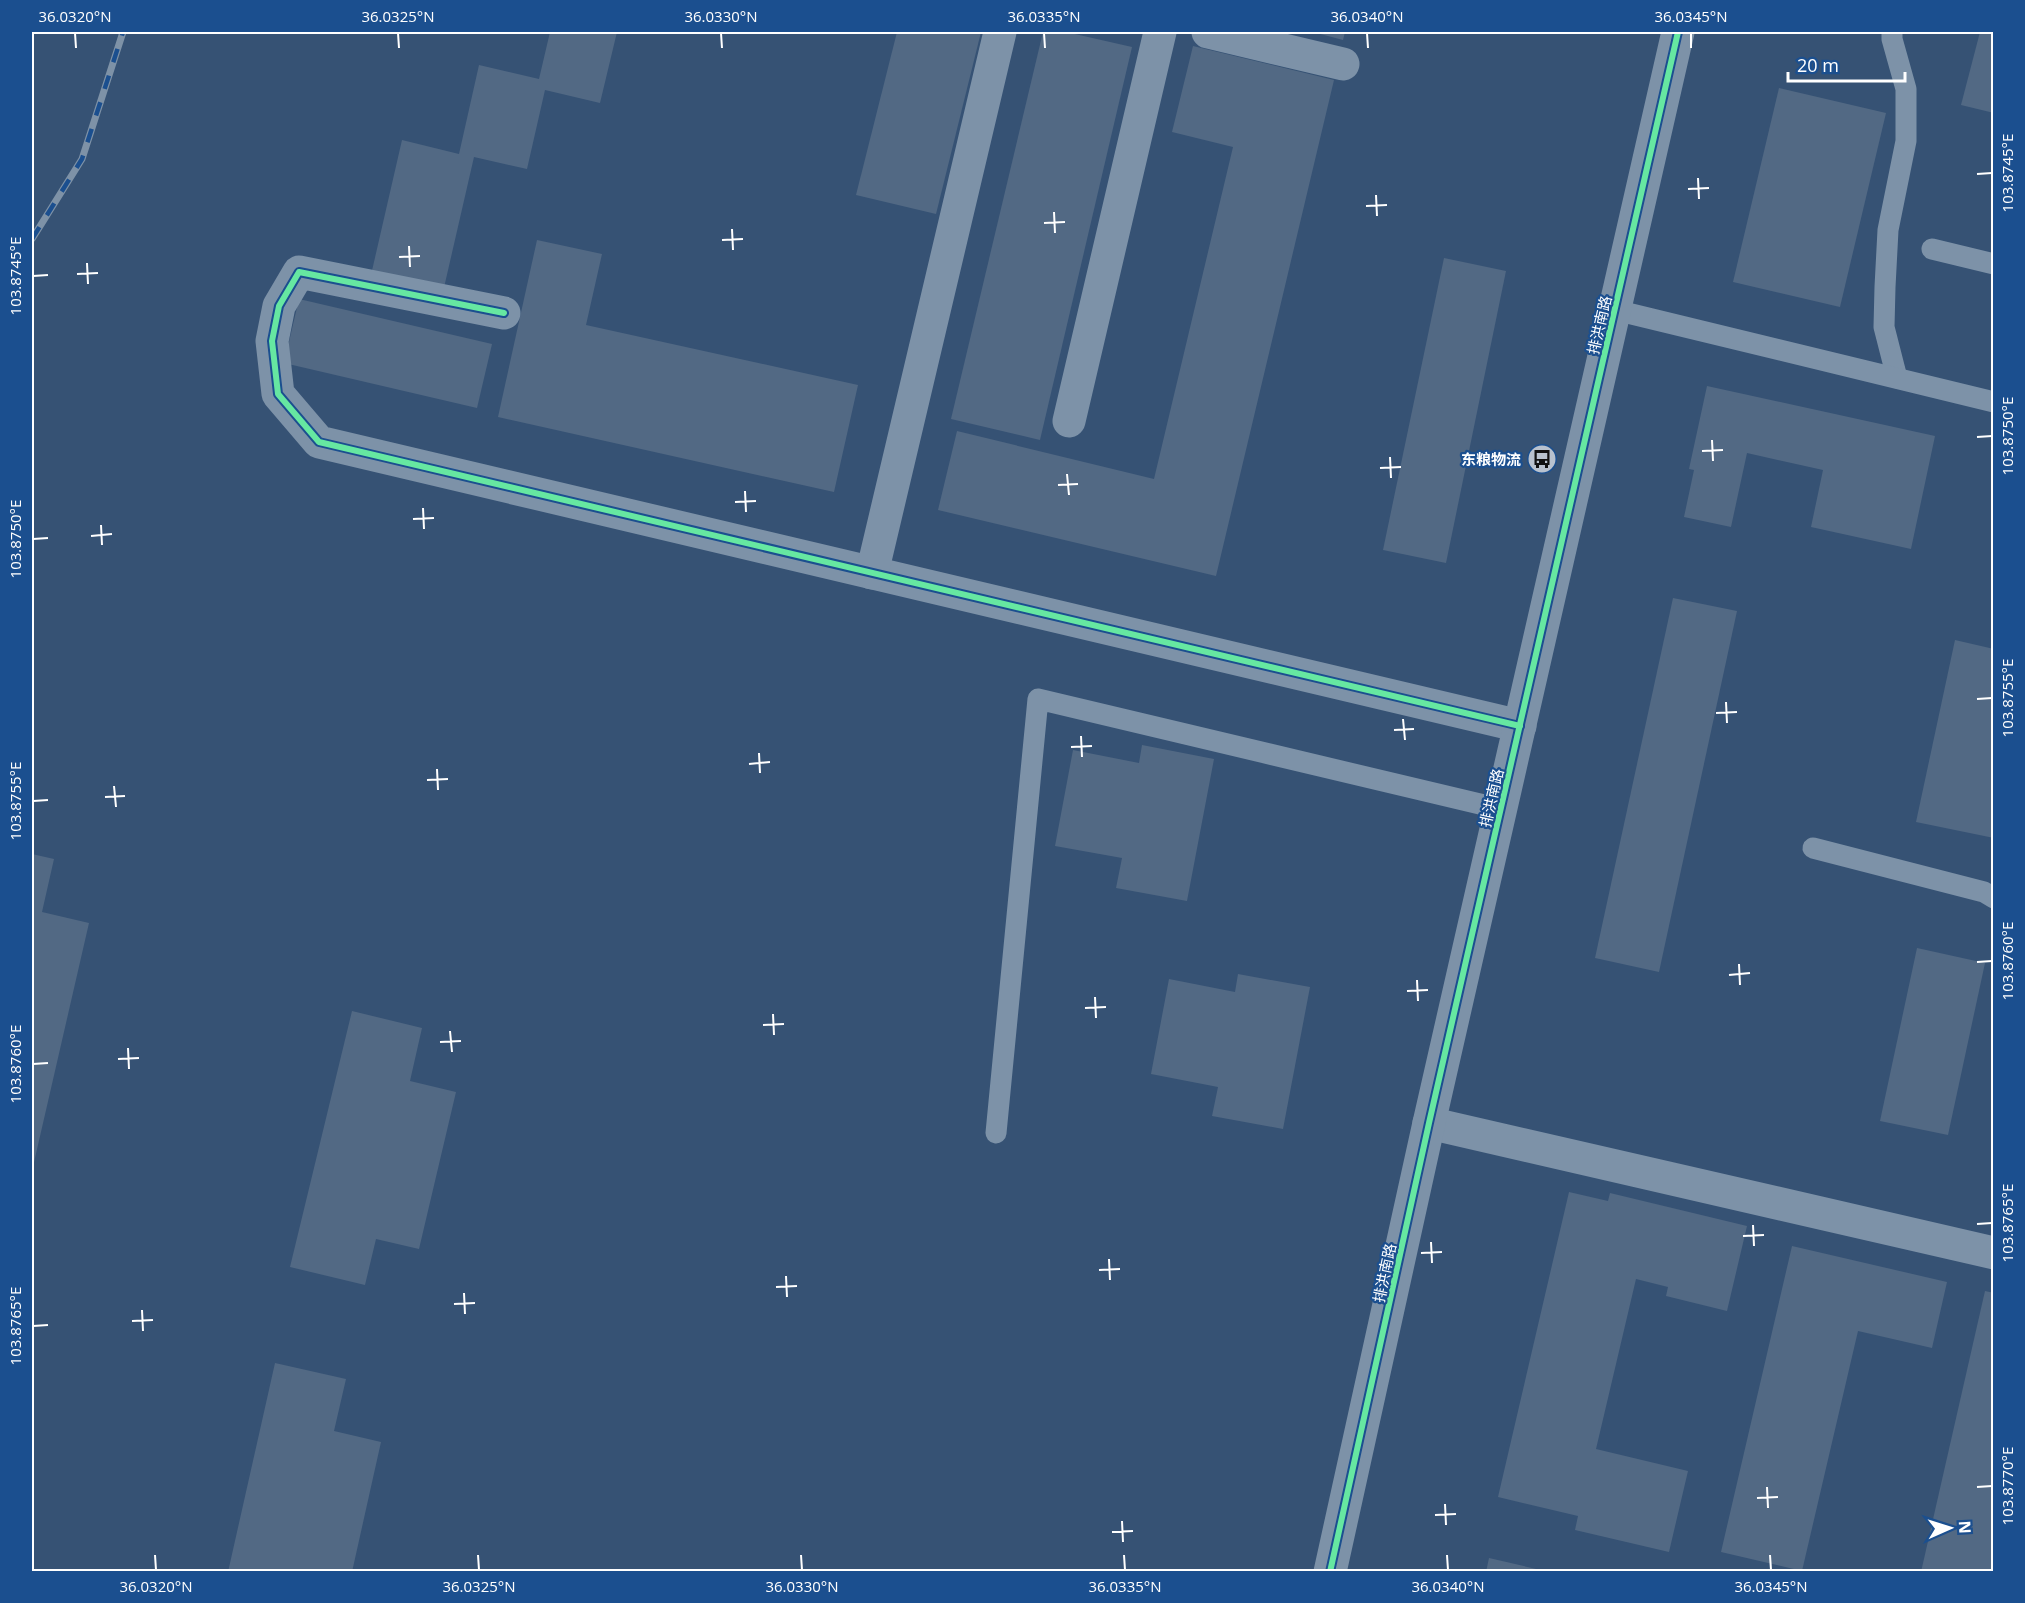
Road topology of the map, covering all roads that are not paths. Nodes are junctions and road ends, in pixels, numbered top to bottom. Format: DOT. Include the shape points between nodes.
graph roads {
  1 [pos="1000,32"];
  2 [pos="1160,32"];
  3 [pos="1678,32"];
  4 [pos="1892,32"];
  5 [pos="1221,33"];
  6 [pos="1343,64"];
  7 [pos="1932,249"];
  8 [pos="1994,264"];
  9 [pos="1615,310"];
  10 [pos="504,313"];
  11 [pos="1898,378"];
  12 [pos="1994,402"];
  13 [pos="1069,421"];
  14 [pos="872,573"];
  15 [pos="1520,726"];
  16 [pos="1501,809"];
  17 [pos="1814,848"];
  18 [pos="1994,898"];
  19 [pos="1429,1123"];
  20 [pos="996,1133"];
  21 [pos="1994,1252"];
  22 [pos="1330,1572"];
  1 -- 14 [label="street"];
  2 -- 13 [label="street"];
  3 -- 9 [label="street, 排洪南路"];
  4 -- 11 [label="lane" via="1905,89 1906,141 1888,230 1884,327"];
  5 -- 6 [label="street"];
  7 -- 8 [label="lane"];
  9 -- 11 [label="lane"];
  9 -- 15 [label="street, 排洪南路"];
  10 -- 14 [label="street" via="299,272 279,306 272,341 278,394 319,442"];
  11 -- 12 [label="lane"];
  14 -- 15 [label="street"];
  15 -- 16 [label="street, 排洪南路"];
  16 -- 19 [label="street, 排洪南路"];
  16 -- 20 [label="lane" via="1038,699"];
  17 -- 18 [label="lane" via="1984,892"];
  19 -- 21 [label="street"];
  19 -- 22 [label="street, 排洪南路"];
}
